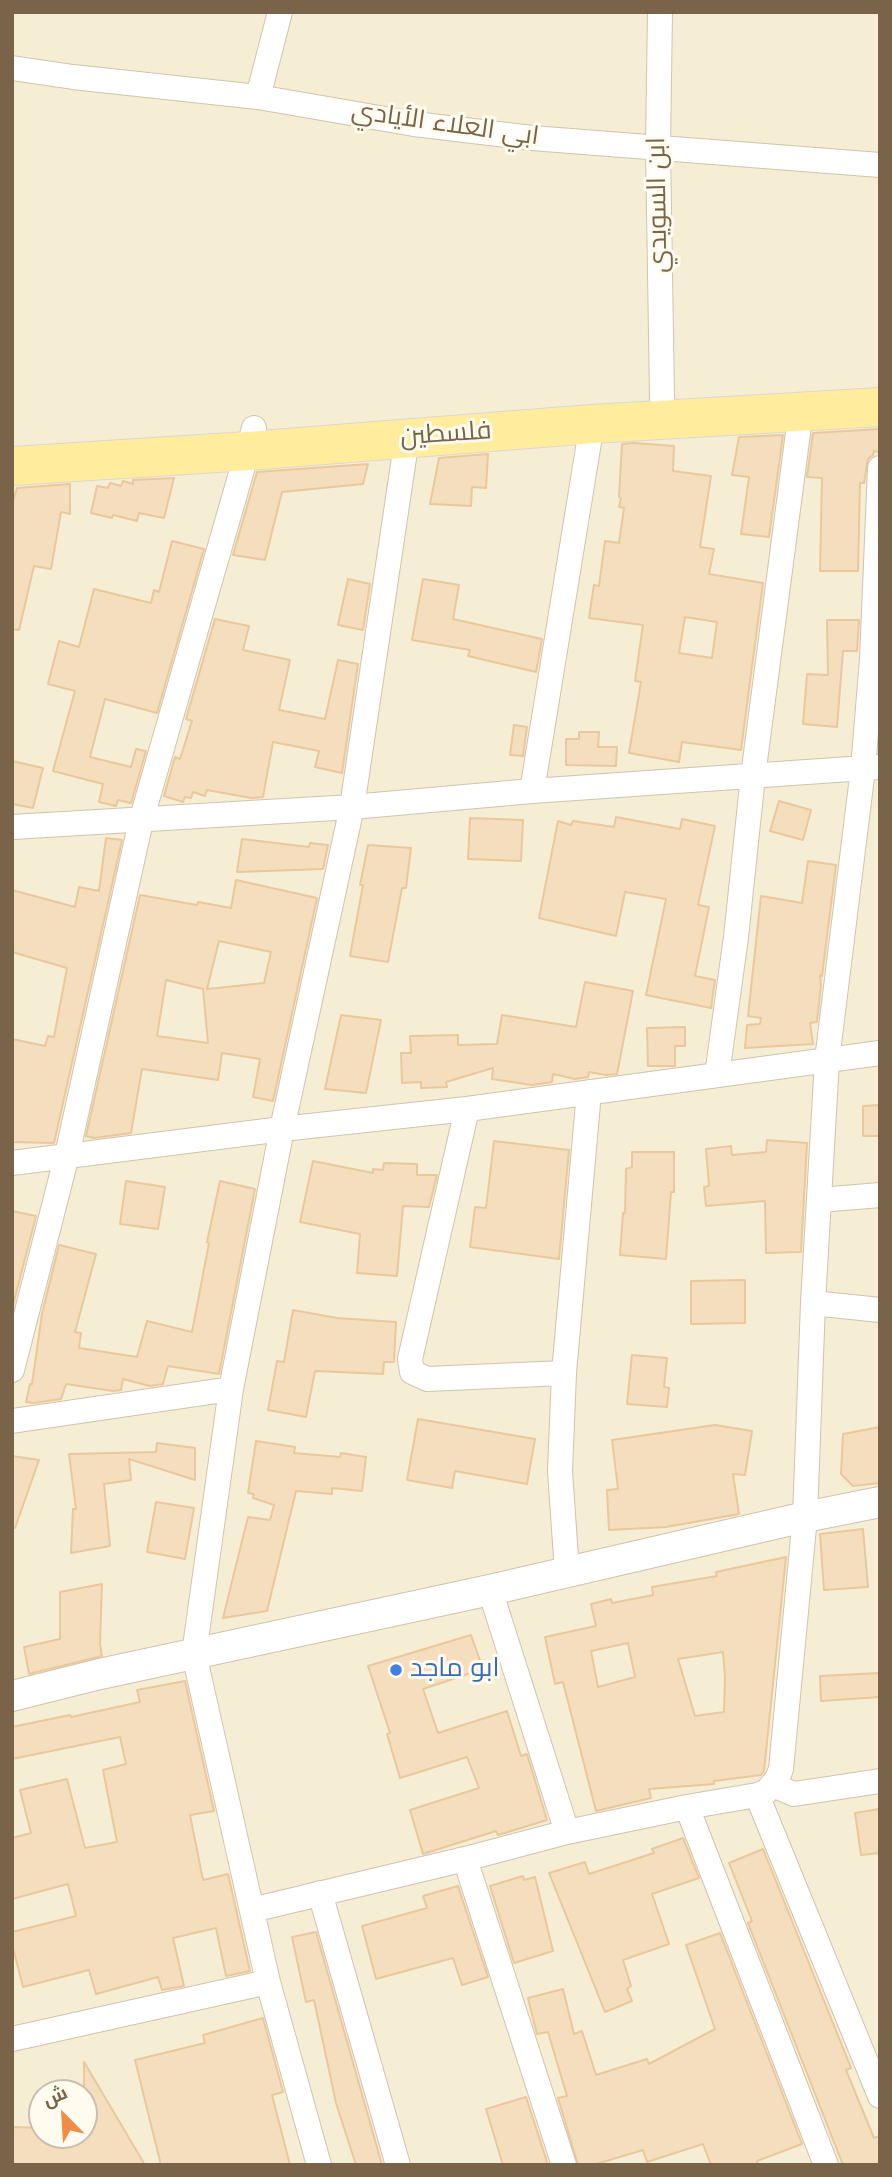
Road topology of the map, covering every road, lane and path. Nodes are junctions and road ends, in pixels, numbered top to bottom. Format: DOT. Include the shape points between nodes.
graph roads {
  1 [pos="280,12"];
  2 [pos="660,12"];
  3 [pos="12,68"];
  4 [pos="258,97"];
  5 [pos="658,147"];
  6 [pos="880,165"];
  7 [pos="880,387"];
  8 [pos="662,398"];
  9 [pos="880,407"];
  10 [pos="801,410"];
  11 [pos="529,418"];
  12 [pos="592,424"];
  13 [pos="407,438"];
  14 [pos="251,439"];
  15 [pos="12,442"];
  16 [pos="12,466"];
  17 [pos="880,468"];
  18 [pos="876,659"];
  19 [pos="871,768"];
  20 [pos="753,776"];
  21 [pos="532,791"];
  22 [pos="352,807"];
  23 [pos="141,821"];
  24 [pos="12,827"];
  25 [pos="880,1053"];
  26 [pos="827,1060"];
  27 [pos="717,1075"];
  28 [pos="589,1093"];
  29 [pos="467,1109"];
  30 [pos="282,1129"];
  31 [pos="67,1155"];
  32 [pos="12,1163"];
  33 [pos="880,1195"];
  34 [pos="820,1200"];
  35 [pos="813,1303"];
  36 [pos="880,1310"];
  37 [pos="12,1370"];
  38 [pos="564,1373"];
  39 [pos="231,1389"];
  40 [pos="12,1421"];
  41 [pos="880,1502"];
  42 [pos="805,1517"];
  43 [pos="567,1572"];
  44 [pos="491,1590"];
  45 [pos="194,1654"];
  46 [pos="12,1696"];
  47 [pos="880,1781"];
  48 [pos="765,1790"];
  49 [pos="687,1807"];
  50 [pos="568,1832"];
  51 [pos="465,1859"];
  52 [pos="320,1893"];
  53 [pos="252,1910"];
  54 [pos="268,1982"];
  55 [pos="12,2039"];
  56 [pos="880,2096"];
  57 [pos="319,2165"];
  58 [pos="398,2165"];
  59 [pos="564,2165"];
  60 [pos="826,2165"];
  1 -- 4 [label="street"];
  2 -- 5 [label="street, ابن السويدي"];
  3 -- 4 [label="street, ابي العلاء الأيادي"];
  4 -- 5 [label="street, ابي العلاء الأيادي" via="414,124"];
  5 -- 6 [label="street, ابي العلاء الأيادي"];
  5 -- 8 [label="street, ابن السويدي"];
  7 -- 8 [label="main road, فلسطين"];
  8 -- 11 [label="main road, فلسطين"];
  9 -- 10 [label="main road, فلسطين"];
  10 -- 12 [label="main road, فلسطين"];
  10 -- 20 [label="street"];
  11 -- 12 [label="main road, فلسطين"];
  11 -- 13 [label="main road, فلسطين"];
  11 -- 14 [label="main road, فلسطين"];
  12 -- 21 [label="street"];
  13 -- 14 [label="main road, فلسطين"];
  13 -- 22 [label="street"];
  14 -- 15 [label="main road, فلسطين"];
  14 -- 16 [label="main road, فلسطين"];
  14 -- 23 [label="street"];
  17 -- 18 [label="street"];
  18 -- 19 [label="street"];
  19 -- 20 [label="street"];
  19 -- 26 [label="street"];
  20 -- 21 [label="street"];
  20 -- 27 [label="street"];
  21 -- 22 [label="street"];
  22 -- 23 [label="street"];
  22 -- 30 [label="street"];
  23 -- 24 [label="street"];
  23 -- 31 [label="street"];
  25 -- 26 [label="street"];
  26 -- 27 [label="street"];
  26 -- 34 [label="street"];
  27 -- 28 [label="street"];
  28 -- 29 [label="street"];
  28 -- 38 [label="street"];
  29 -- 30 [label="street"];
  29 -- 38 [label="street" via="411,1359 412,1372 427,1379"];
  30 -- 31 [label="street"];
  30 -- 39 [label="street"];
  31 -- 32 [label="street"];
  31 -- 37 [label="street"];
  33 -- 34 [label="street"];
  34 -- 35 [label="street"];
  35 -- 36 [label="street"];
  35 -- 42 [label="street"];
  38 -- 43 [label="street" via="560,1471"];
  39 -- 40 [label="street"];
  39 -- 45 [label="street"];
  41 -- 42 [label="street"];
  42 -- 43 [label="street"];
  42 -- 48 [label="street" via="780,1769"];
  43 -- 44 [label="street"];
  44 -- 45 [label="street"];
  44 -- 50 [label="street"];
  45 -- 46 [label="street"];
  45 -- 53 [label="street"];
  47 -- 48 [label="street" via="794,1794"];
  48 -- 49 [label="street"];
  48 -- 56 [label="street"];
  49 -- 50 [label="street"];
  49 -- 60 [label="street"];
  50 -- 51 [label="street"];
  51 -- 52 [label="street"];
  51 -- 59 [label="street"];
  52 -- 53 [label="street"];
  52 -- 58 [label="street"];
  53 -- 54 [label="street"];
  54 -- 55 [label="street"];
  54 -- 57 [label="street"];
}
